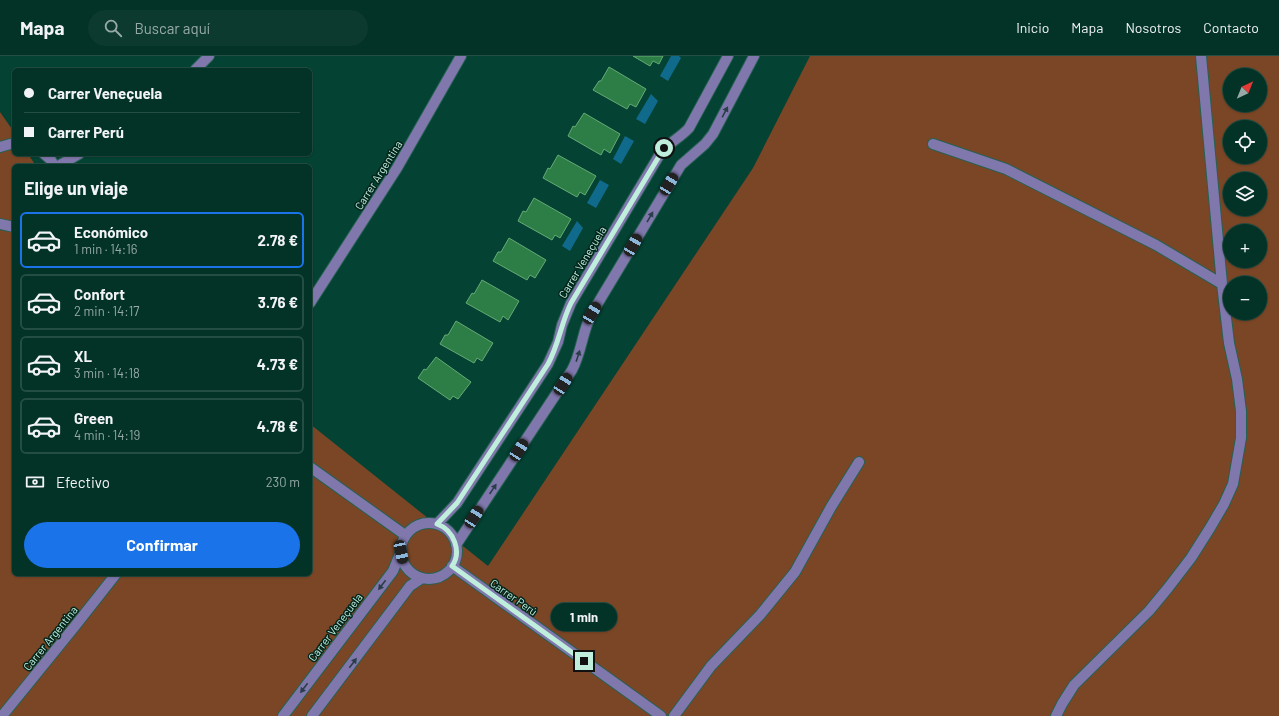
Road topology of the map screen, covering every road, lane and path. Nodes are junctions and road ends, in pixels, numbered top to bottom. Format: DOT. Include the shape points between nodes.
graph roads {
  1 [pos="209,56"];
  2 [pos="461,56"];
  3 [pos="728,56"];
  4 [pos="754,56"];
  5 [pos="1201,56"];
  6 [pos="197,68"];
  7 [pos="12,144"];
  8 [pos="933,144"];
  9 [pos="0,147"];
  10 [pos="46,156"];
  11 [pos="76,156"];
  12 [pos="53,164"];
  13 [pos="62,164"];
  14 [pos="0,224"];
  15 [pos="12,227"];
  16 [pos="1222,284"];
  17 [pos="312,299"];
  18 [pos="859,462"];
  19 [pos="312,468"];
  20 [pos="437,524"];
  21 [pos="405,535"];
  22 [pos="456,545"];
  23 [pos="401,550"];
  24 [pos="452,566"];
  25 [pos="114,576"];
  26 [pos="422,578"];
  27 [pos="2,716"];
  28 [pos="283,716"];
  29 [pos="312,716"];
  30 [pos="661,716"];
  31 [pos="674,716"];
  32 [pos="1056,716"];
  1 -- 6 [label="street"];
  2 -- 17 [label="street, Carrer Argentina" via="397,168"];
  3 -- 20 [label="street, Carrer Veneçuela" via="689,128 664,148 571,303 548,364 457,503"];
  22 -- 4 [label="street, one-way" via="572,370 592,313 681,165 713,134"];
  5 -- 16 [label="street"];
  7 -- 9 [label="street"];
  8 -- 16 [label="street" via="1006,169 1156,245"];
  10 -- 12 [label="street"];
  11 -- 13 [label="street"];
  14 -- 15 [label="street"];
  16 -- 32 [label="street" via="1241,411 1241,438 1233,484 1224,504 1191,558 1149,612 1074,685"];
  18 -- 31 [label="street" via="795,572 764,610 711,666"];
  19 -- 21 [label="street"];
  20 -- 21 [label="street" via="420,524 411,528"];
  20 -- 22 [label="street" via="447,529"];
  21 -- 23 [label="street"];
  22 -- 24 [label="street"];
  23 -- 26 [label="street" via="402,561 407,569"];
  23 -- 28 [label="street, Carrer Veneçuela, one-way" via="393,571"];
  24 -- 26 [label="street" via="440,576"];
  24 -- 30 [label="street, Carrer Perú"];
  25 -- 27 [label="street, Carrer Argentina"];
  29 -- 26 [label="street, one-way" via="410,586"];
}
